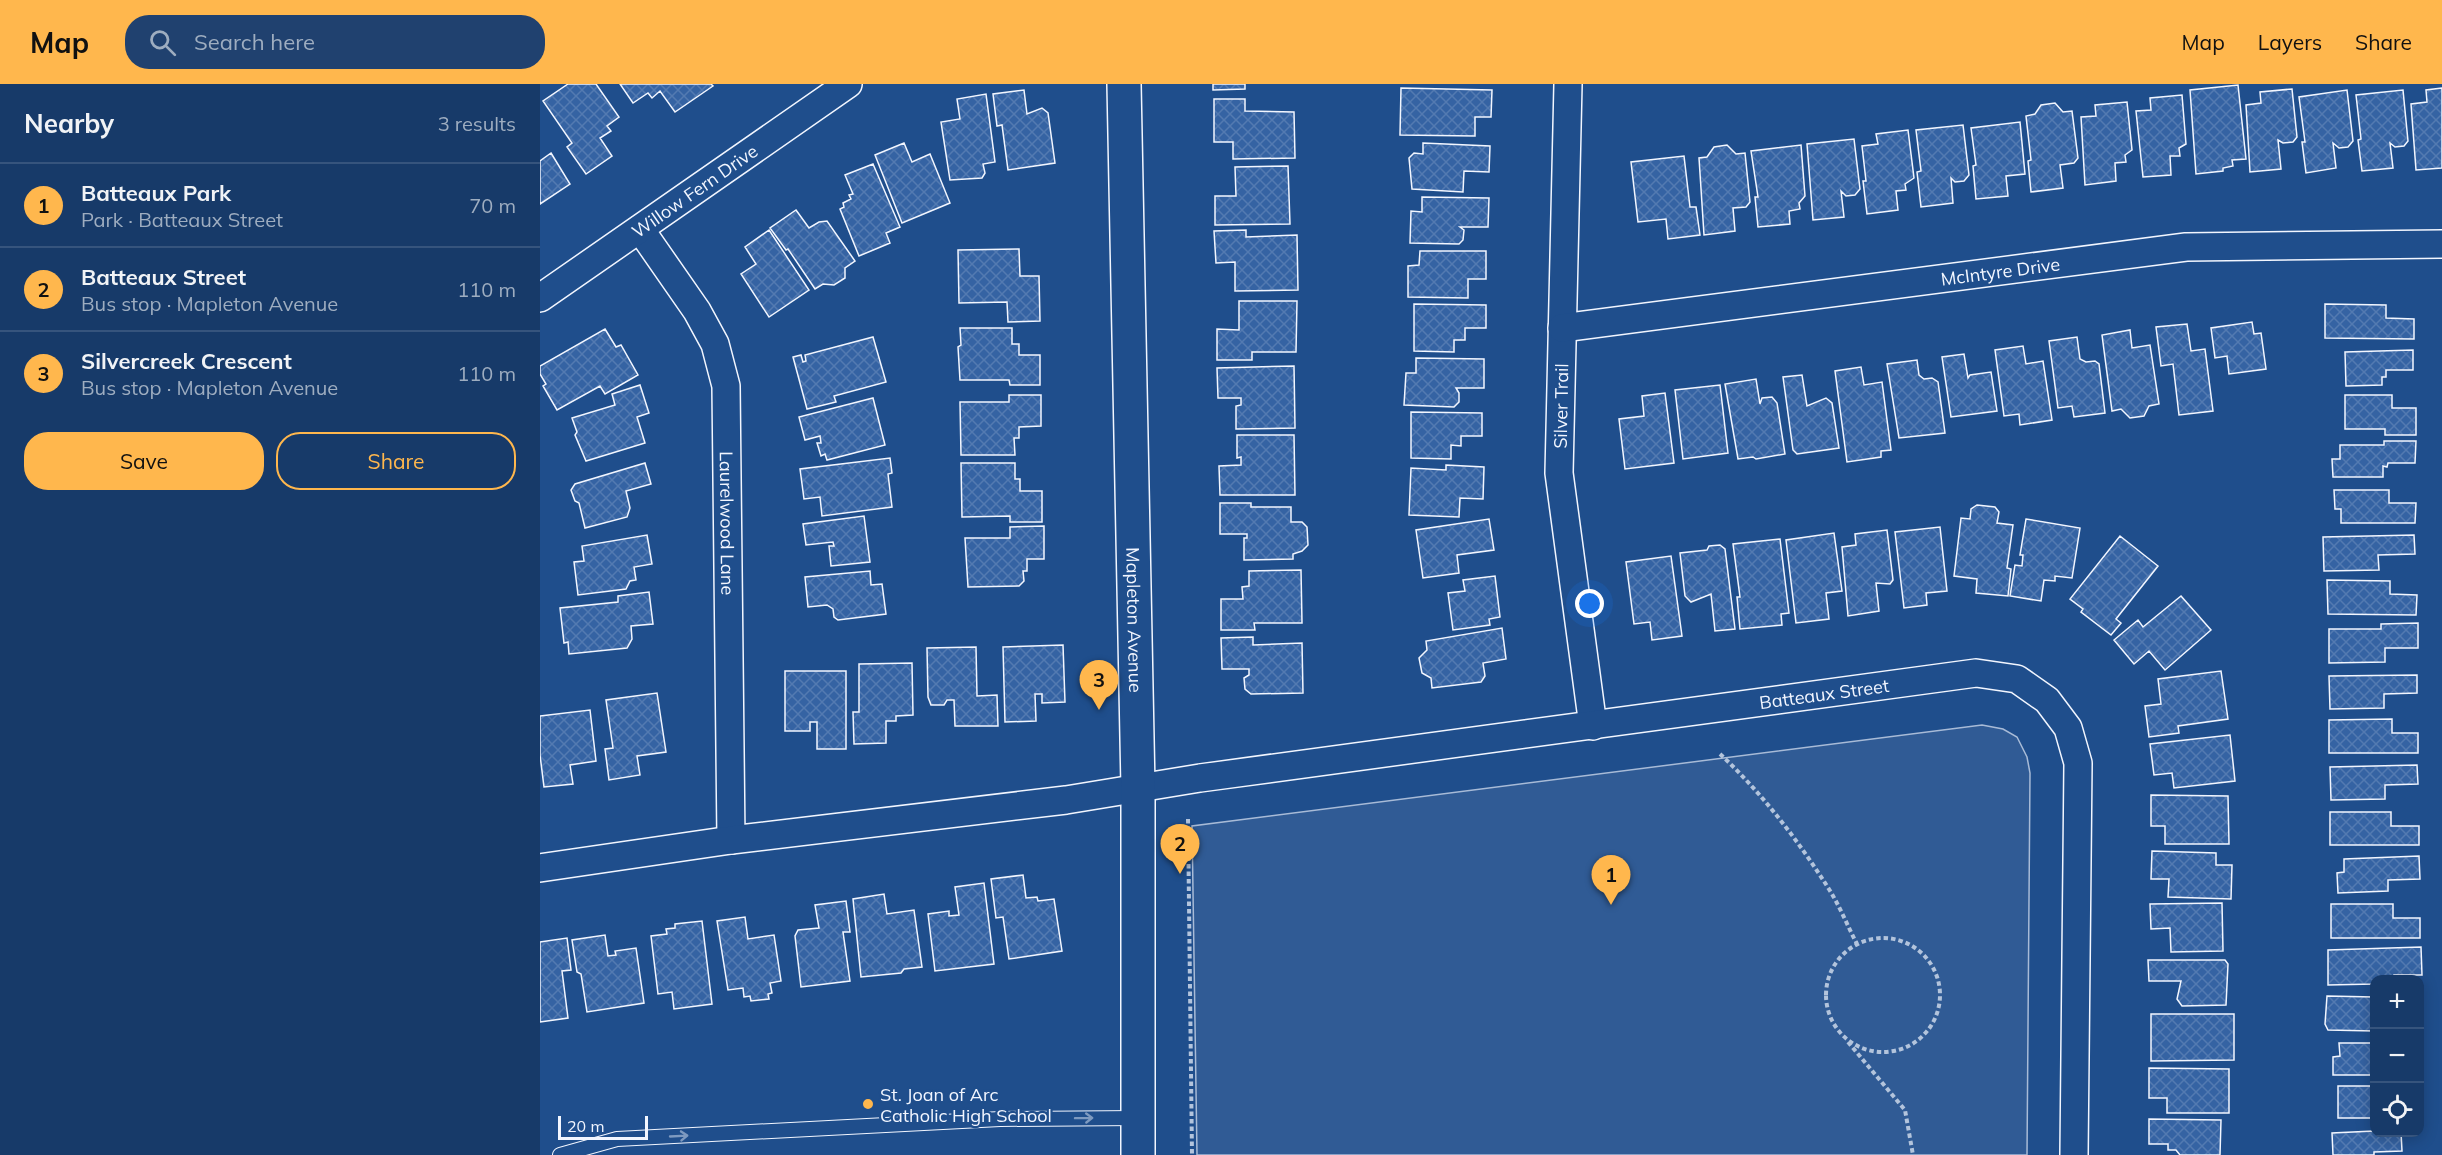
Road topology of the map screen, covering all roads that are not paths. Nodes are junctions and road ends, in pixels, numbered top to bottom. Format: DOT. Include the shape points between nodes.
graph roads {
  1 [pos="848,84"];
  2 [pos="1124,84"];
  3 [pos="1568,84"];
  4 [pos="640,228"];
  5 [pos="2442,244"];
  6 [pos="540,298"];
  7 [pos="1562,328"];
  8 [pos="1593,726"];
  9 [pos="1138,788"];
  10 [pos="731,840"];
  11 [pos="540,868"];
  12 [pos="1137,1118"];
  13 [pos="560,1155"];
  14 [pos="1138,1155"];
  15 [pos="2074,1155"];
  1 -- 4 [label="street, Willow Fern Drive"];
  2 -- 9 [label="street, Mapleton Avenue"];
  3 -- 7 [label="street, Silver Trail"];
  4 -- 6 [label="street, Willow Fern Drive"];
  4 -- 10 [label="street, Laurelwood Lane" via="715,344 726,386"];
  5 -- 7 [label="street, McIntyre Drive" via="2186,247"];
  7 -- 8 [label="street, Silver Trail" via="1559,473"];
  8 -- 9 [label="street, Batteaux Street"];
  8 -- 15 [label="street, Batteaux Street" via="1976,673 2017,679 2047,700 2068,728 2078,763"];
  9 -- 10 [label="street, Batteaux Street"];
  9 -- 12 [label="street, Mapleton Avenue"];
  10 -- 11 [label="street, Batteaux Street"];
  13 -- 12 [label="lane, one-way" via="617,1139 1000,1119"];
  12 -- 14 [label="street, Mapleton Avenue"];
}
